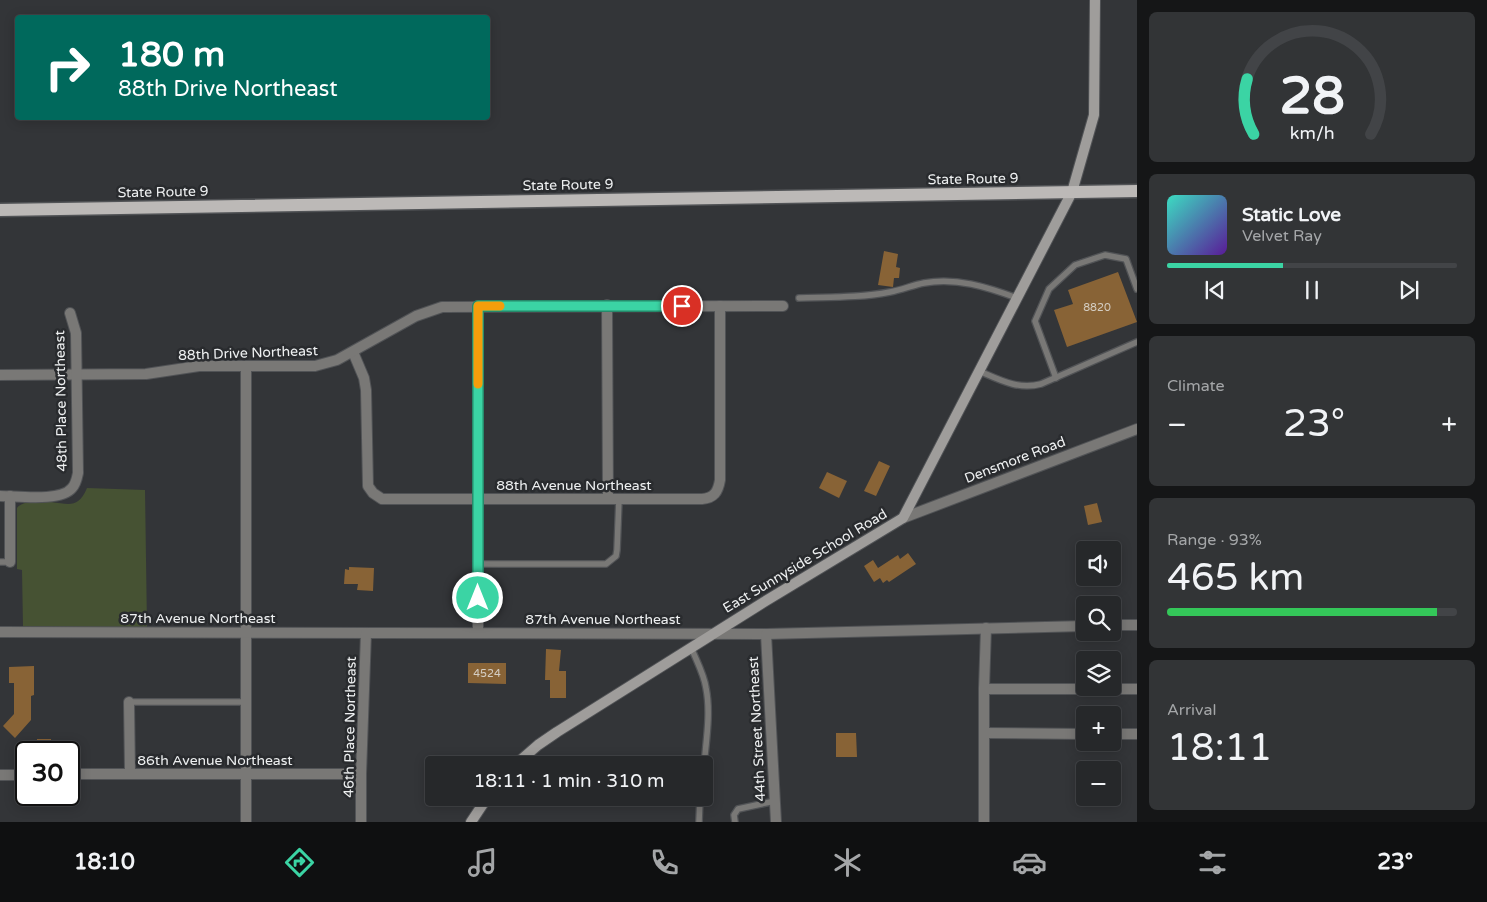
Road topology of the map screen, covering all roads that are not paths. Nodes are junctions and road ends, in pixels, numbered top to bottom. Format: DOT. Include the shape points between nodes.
graph roads {
  1 [pos="1095,0"];
  2 [pos="1137,191"];
  3 [pos="1072,192"];
  4 [pos="0,210"];
  5 [pos="1137,289"];
  6 [pos="799,298"];
  7 [pos="1017,298"];
  8 [pos="607,305"];
  9 [pos="478,306"];
  10 [pos="720,306"];
  11 [pos="783,306"];
  12 [pos="70,314"];
  13 [pos="1137,342"];
  14 [pos="353,352"];
  15 [pos="246,366"];
  16 [pos="979,371"];
  17 [pos="0,375"];
  18 [pos="77,375"];
  19 [pos="1056,378"];
  20 [pos="1137,429"];
  21 [pos="5,496"];
  22 [pos="478,499"];
  23 [pos="608,499"];
  24 [pos="619,499"];
  25 [pos="903,518"];
  26 [pos="5,562"];
  27 [pos="479,564"];
  28 [pos="1121,625"];
  29 [pos="1137,625"];
  30 [pos="1076,626"];
  31 [pos="986,628"];
  32 [pos="0,632"];
  33 [pos="246,632"];
  34 [pos="366,633"];
  35 [pos="478,633"];
  36 [pos="714,633"];
  37 [pos="766,634"];
  38 [pos="691,647"];
  39 [pos="984,689"];
  40 [pos="1137,689"];
  41 [pos="129,702"];
  42 [pos="246,702"];
  43 [pos="985,733"];
  44 [pos="1076,734"];
  45 [pos="1121,734"];
  46 [pos="1137,734"];
  47 [pos="525,756"];
  48 [pos="705,756"];
  49 [pos="130,773"];
  50 [pos="15,774"];
  51 [pos="80,774"];
  52 [pos="246,774"];
  53 [pos="361,774"];
  54 [pos="0,775"];
  55 [pos="775,801"];
  56 [pos="482,806"];
  57 [pos="700,806"];
  58 [pos="246,822"];
  59 [pos="362,822"];
  60 [pos="471,822"];
  61 [pos="699,822"];
  62 [pos="735,822"];
  63 [pos="776,822"];
  64 [pos="984,822"];
  1 -- 3 [label="street, East Sunnyside School Road" via="1094,115"];
  2 -- 3 [label="main road, State Route 9"];
  3 -- 4 [label="main road, State Route 9"];
  3 -- 7 [label="street, East Sunnyside School Road"];
  5 -- 19 [label="lane" via="1126,259 1105,255 1075,264 1049,289 1035,320"];
  6 -- 7 [label="lane" via="891,292 946,281 975,284"];
  7 -- 16 [label="street, East Sunnyside School Road"];
  8 -- 9 [label="street, 88th Drive Northeast"];
  8 -- 10 [label="street, 88th Drive Northeast"];
  8 -- 23 [label="street"];
  9 -- 14 [label="street, 88th Drive Northeast" via="442,307 428,311"];
  9 -- 22 [label="street"];
  10 -- 11 [label="street, 88th Drive Northeast"];
  10 -- 24 [label="street, 88th Avenue Northeast" via="719,488 715,495 702,499"];
  12 -- 18 [label="street, 48th Place Northeast" via="76,333"];
  13 -- 19 [label="lane"];
  14 -- 15 [label="street, 88th Drive Northeast" via="315,366"];
  14 -- 22 [label="street, 88th Avenue Northeast" via="366,390 367,473 368,486 373,494 382,499"];
  15 -- 18 [label="street, 88th Drive Northeast" via="199,366 146,374"];
  15 -- 33 [label="street"];
  16 -- 19 [label="lane" via="1014,386 1030,387"];
  16 -- 25 [label="street, East Sunnyside School Road"];
  17 -- 18 [label="street, 88th Drive Northeast"];
  18 -- 21 [label="street, 48th Place Northeast" via="78,473 72,488 57,496"];
  20 -- 25 [label="street, Densmore Road"];
  21 -- 26 [label="street"];
  22 -- 23 [label="street, 88th Avenue Northeast"];
  22 -- 27 [label="street"];
  23 -- 24 [label="street, 88th Avenue Northeast"];
  24 -- 27 [label="lane" via="618,550 606,564"];
  25 -- 36 [label="street, East Sunnyside School Road"];
  27 -- 35 [label="street"];
  28 -- 29 [label="street"];
  30 -- 31 [label="street, 87th Avenue Northeast"];
  31 -- 37 [label="street, 87th Avenue Northeast"];
  31 -- 39 [label="street"];
  32 -- 33 [label="street, 87th Avenue Northeast"];
  33 -- 34 [label="street, 87th Avenue Northeast"];
  33 -- 42 [label="street"];
  34 -- 35 [label="street, 87th Avenue Northeast"];
  34 -- 53 [label="street, 46th Place Northeast"];
  35 -- 36 [label="street, 87th Avenue Northeast"];
  36 -- 37 [label="street, 87th Avenue Northeast"];
  36 -- 38 [label="street, East Sunnyside School Road"];
  37 -- 55 [label="street, 44th Street Northeast"];
  38 -- 47 [label="street, East Sunnyside School Road" via="557,732"];
  38 -- 48 [label="lane" via="705,680 707,694"];
  39 -- 40 [label="street"];
  39 -- 43 [label="street"];
  41 -- 42 [label="lane"];
  41 -- 49 [label="street"];
  42 -- 52 [label="street"];
  43 -- 44 [label="street"];
  43 -- 64 [label="street"];
  45 -- 46 [label="street"];
  49 -- 51 [label="street, 86th Avenue Northeast"];
  49 -- 52 [label="street, 86th Avenue Northeast"];
  50 -- 54 [label="street"];
  52 -- 53 [label="street, 86th Avenue Northeast"];
  52 -- 58 [label="street"];
  53 -- 59 [label="street, 46th Place Northeast"];
  55 -- 62 [label="lane" via="738,808"];
  55 -- 63 [label="street, 44th Street Northeast"];
  56 -- 60 [label="street"];
  57 -- 61 [label="lane"];
}
